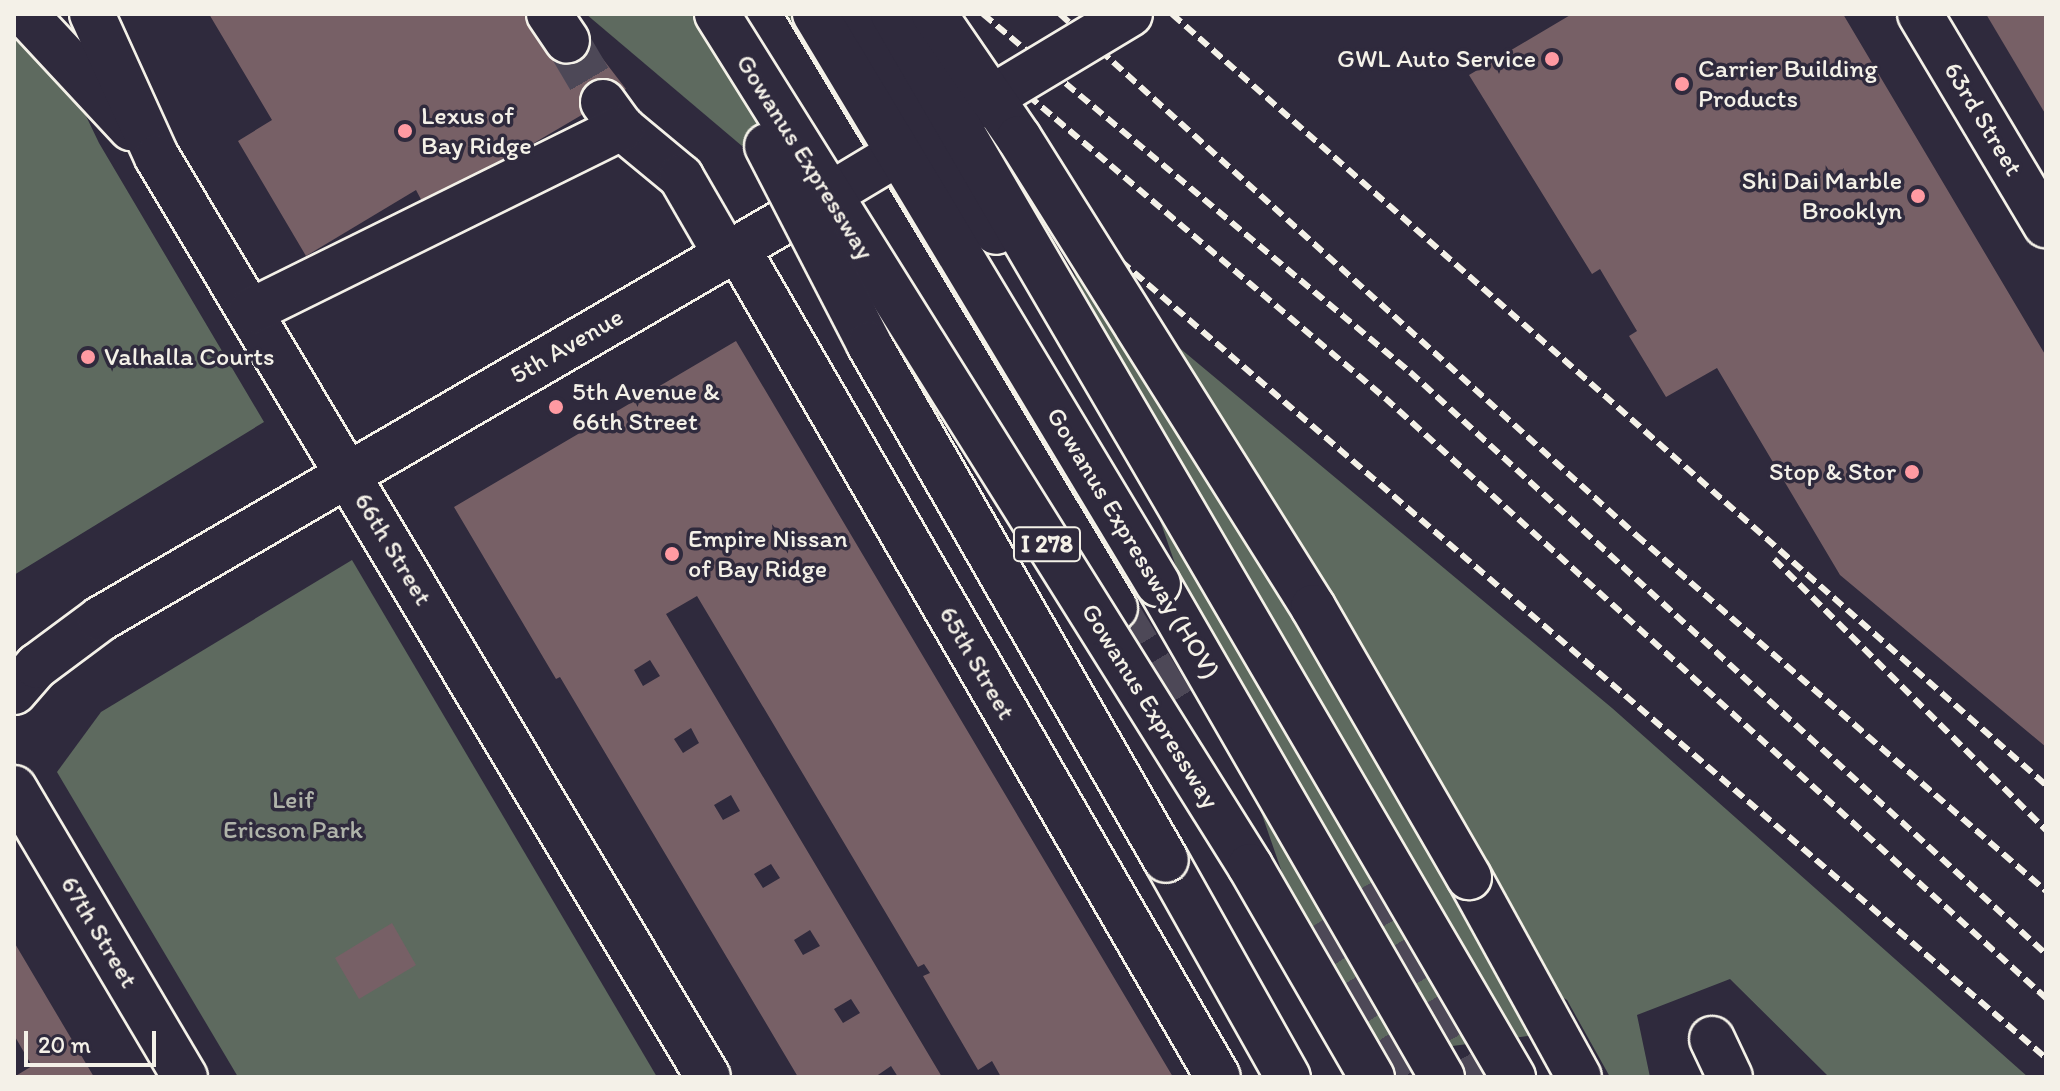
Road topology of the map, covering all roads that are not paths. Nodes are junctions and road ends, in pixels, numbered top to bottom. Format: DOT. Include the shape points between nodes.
graph roads {
  1 [pos="25,14"];
  2 [pos="92,14"];
  3 [pos="695,14"];
  4 [pos="717,14"];
  5 [pos="758,14"];
  6 [pos="815,14"];
  7 [pos="863,14"];
  8 [pos="893,14"];
  9 [pos="934,14"];
  10 [pos="1130,14"];
  11 [pos="1920,14"];
  12 [pos="935,132"];
  13 [pos="157,157"];
  14 [pos="844,186"];
  15 [pos="2046,225"];
  16 [pos="732,252"];
  17 [pos="251,311"];
  18 [pos="347,472"];
  19 [pos="1194,563"];
  20 [pos="1115,608"];
  21 [pos="14,692"];
  22 [pos="14,788"];
  23 [pos="185,1077"];
  24 [pos="708,1077"];
  25 [pos="1218,1077"];
  26 [pos="1288,1077"];
  27 [pos="1372,1077"];
  28 [pos="1442,1077"];
  29 [pos="1513,1077"];
  30 [pos="1579,1077"];
  1 -- 13 [label="main road"];
  2 -- 13 [label="main road, 66th Street"];
  3 -- 26 [label="main road, bridge" via="869,344"];
  4 -- 27 [label="main road, Gowanus Expressway / I 278, bridge" via="1250,866"];
  5 -- 14 [label="main road"];
  6 -- 28 [label="main road, Gowanus Expressway (HOV) / I 278, bridge" via="1305,832"];
  7 -- 12 [label="main road, bridge"];
  8 -- 29 [label="main road, bridge"];
  9 -- 30 [label="main road, bridge" via="1019,138 1313,607"];
  10 -- 12 [label="main road, 5th Avenue, bridge"];
  11 -- 15 [label="main road, 63rd Street"];
  12 -- 14 [label="main road, 5th Avenue, bridge"];
  12 -- 19 [label="main road, bridge"];
  13 -- 17 [label="main road, 66th Street"];
  14 -- 16 [label="main road, 5th Avenue"];
  14 -- 20 [label="main road"];
  16 -- 17 [label="main road, 65th Street" via="681,177 613,115"];
  16 -- 18 [label="main road, 5th Avenue"];
  16 -- 25 [label="main road, 65th Street"];
  17 -- 18 [label="main road, 66th Street"];
  18 -- 21 [label="main road, 5th Avenue" via="77,633"];
  18 -- 24 [label="main road, 66th Street"];
  22 -- 23 [label="main road, 67th Street"];
}
